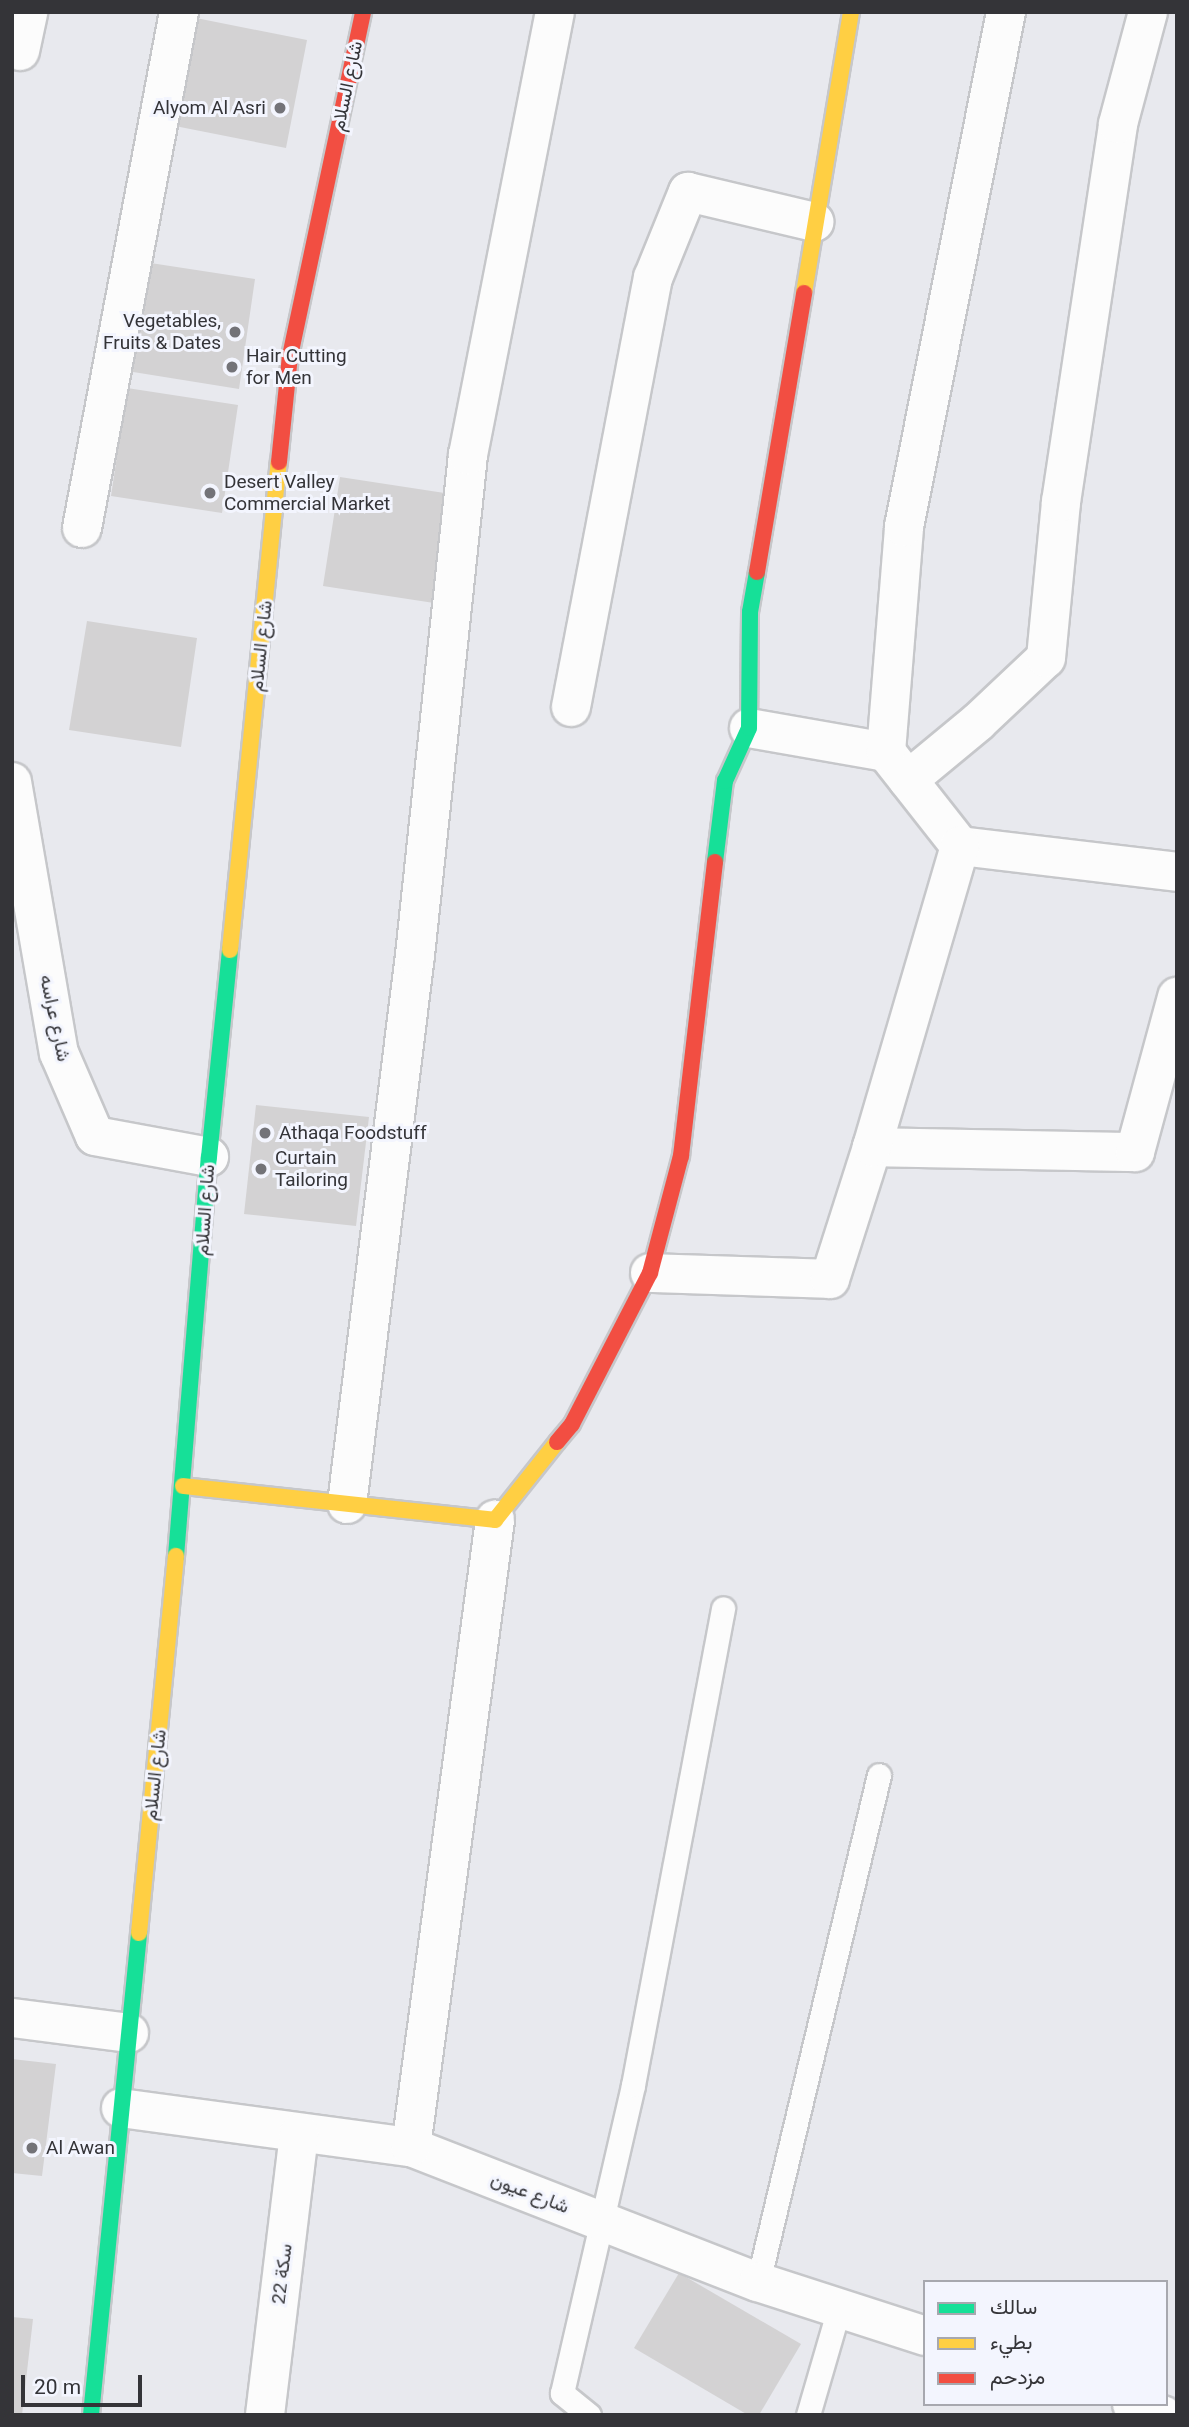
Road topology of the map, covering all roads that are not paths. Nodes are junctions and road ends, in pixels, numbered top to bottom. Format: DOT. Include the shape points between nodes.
graph roads {
  1 [pos="28,12"];
  2 [pos="179,12"];
  3 [pos="363,12"];
  4 [pos="555,12"];
  5 [pos="851,12"];
  6 [pos="1006,12"];
  7 [pos="1147,12"];
  8 [pos="20,51"];
  9 [pos="815,222"];
  10 [pos="82,528"];
  11 [pos="571,707"];
  12 [pos="749,728"];
  13 [pos="897,766"];
  14 [pos="12,782"];
  15 [pos="960,846"];
  16 [pos="1177,872"];
  17 [pos="1177,998"];
  18 [pos="873,1147"];
  19 [pos="209,1157"];
  20 [pos="650,1273"];
  21 [pos="183,1486"];
  22 [pos="347,1504"];
  23 [pos="495,1520"];
  24 [pos="723,1608"];
  25 [pos="878,1775"];
  26 [pos="12,2018"];
  27 [pos="129,2033"];
  28 [pos="121,2108"];
  29 [pos="299,2133"];
  30 [pos="411,2147"];
  31 [pos="604,2221"];
  32 [pos="758,2282"];
  33 [pos="839,2308"];
  34 [pos="923,2335"];
  35 [pos="1138,2406"];
  36 [pos="90,2415"];
  37 [pos="265,2415"];
  38 [pos="589,2415"];
  39 [pos="808,2415"];
  40 [pos="1163,2415"];
  1 -- 8 [label="street"];
  2 -- 10 [label="street"];
  3 -- 19 [label="street, شارع السلام" via="290,356"];
  4 -- 22 [label="street" via="468,455 415,955"];
  5 -- 9 [label="street"];
  6 -- 13 [label="street" via="904,527"];
  7 -- 13 [label="street" via="1118,124 1061,502 1046,658 978,722"];
  9 -- 11 [label="street" via="688,192 653,278"];
  9 -- 12 [label="street" via="750,612"];
  12 -- 13 [label="street"];
  12 -- 20 [label="street" via="725,781 681,1156"];
  13 -- 15 [label="street"];
  14 -- 19 [label="street, شارع عراسه" via="59,1053 96,1136"];
  15 -- 16 [label="street"];
  15 -- 18 [label="street"];
  17 -- 18 [label="street" via="1135,1152"];
  18 -- 20 [label="street" via="830,1279"];
  19 -- 21 [label="street, شارع السلام"];
  20 -- 23 [label="street" via="572,1424"];
  21 -- 22 [label="street"];
  21 -- 27 [label="street, شارع السلام"];
  22 -- 23 [label="street"];
  23 -- 30 [label="street"];
  24 -- 31 [label="lane"];
  25 -- 32 [label="lane"];
  26 -- 27 [label="street"];
  27 -- 28 [label="street, شارع السلام"];
  28 -- 29 [label="street, شارع عيون"];
  28 -- 36 [label="street, شارع السلام"];
  29 -- 30 [label="street, شارع عيون"];
  29 -- 37 [label="street, سكة 22"];
  30 -- 31 [label="street, شارع عيون"];
  31 -- 32 [label="street, شارع عيون"];
  31 -- 38 [label="lane" via="562,2393"];
  32 -- 33 [label="street, شارع عيون"];
  33 -- 34 [label="street, شارع عيون"];
  33 -- 39 [label="lane"];
  35 -- 40 [label="street"];
}
